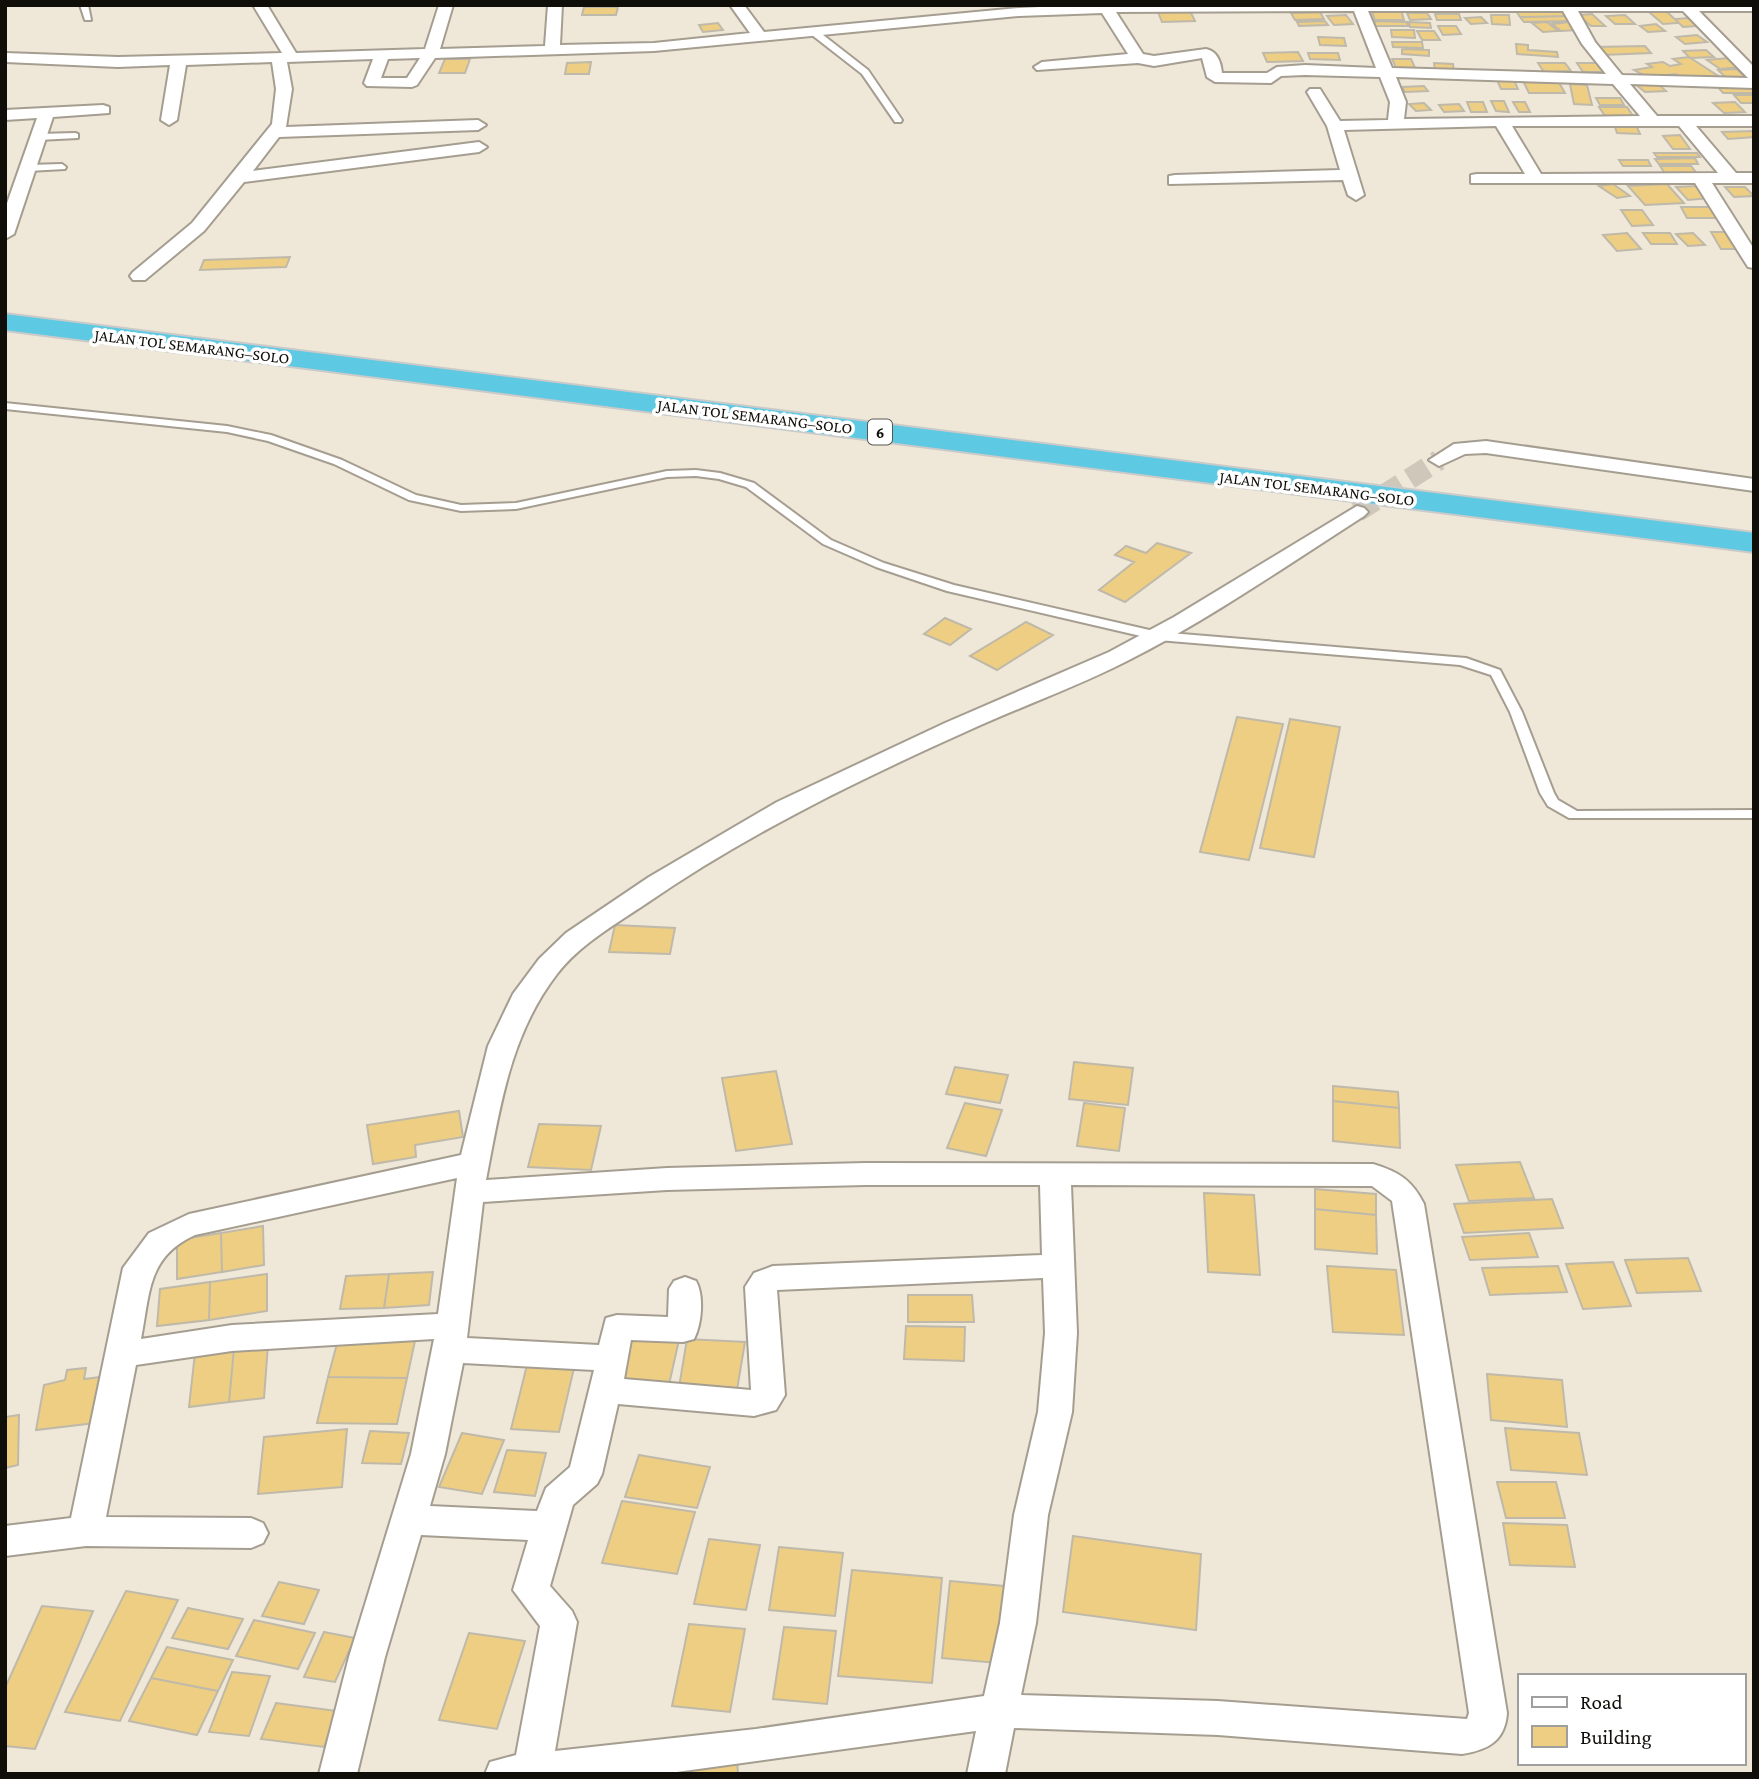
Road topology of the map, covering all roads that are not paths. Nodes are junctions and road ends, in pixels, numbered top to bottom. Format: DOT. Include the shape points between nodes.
graph roads {
  1 [pos="84,5"];
  2 [pos="260,5"];
  3 [pos="446,5"];
  4 [pos="555,5"];
  5 [pos="737,5"];
  6 [pos="1359,6"];
  7 [pos="1398,6"];
  8 [pos="1568,7"];
  9 [pos="1679,7"];
  10 [pos="1754,7"];
  11 [pos="1106,8"];
  12 [pos="88,19"];
  13 [pos="815,33"];
  14 [pos="762,39"];
  15 [pos="552,49"];
  16 [pos="431,52"];
  17 [pos="382,54"];
  18 [pos="285,56"];
  19 [pos="5,57"];
  20 [pos="1138,58"];
  21 [pos="179,60"];
  22 [pos="1042,67"];
  23 [pos="1384,72"];
  24 [pos="1754,76"];
  25 [pos="1620,80"];
  26 [pos="1754,83"];
  27 [pos="1315,92"];
  28 [pos="103,110"];
  29 [pos="47,113"];
  30 [pos="5,115"];
  31 [pos="169,120"];
  32 [pos="898,120"];
  33 [pos="1501,121"];
  34 [pos="1754,121"];
  35 [pos="1653,122"];
  36 [pos="1684,122"];
  37 [pos="1396,124"];
  38 [pos="478,125"];
  39 [pos="1335,126"];
  40 [pos="273,132"];
  41 [pos="75,136"];
  42 [pos="38,137"];
  43 [pos="480,147"];
  44 [pos="62,167"];
  45 [pos="28,169"];
  46 [pos="1349,175"];
  47 [pos="1730,177"];
  48 [pos="1754,177"];
  49 [pos="239,178"];
  50 [pos="1700,178"];
  51 [pos="1477,179"];
  52 [pos="1536,179"];
  53 [pos="1175,180"];
  54 [pos="1356,195"];
  55 [pos="5,233"];
  56 [pos="1754,263"];
  57 [pos="139,276"];
  58 [pos="5,305"];
  59 [pos="5,322"];
  60 [pos="5,406"];
  61 [pos="1439,460"];
  62 [pos="1754,485"];
  63 [pos="1357,512"];
  64 [pos="1754,523"];
  65 [pos="1754,543"];
  66 [pos="1158,636"];
  67 [pos="1754,814"];
  68 [pos="1055,1174"];
  69 [pos="472,1177"];
  70 [pos="1059,1266"];
  71 [pos="685,1289"];
  72 [pos="450,1338"];
  73 [pos="120,1355"];
  74 [pos="609,1374"];
  75 [pos="407,1520"];
  76 [pos="549,1525"];
  77 [pos="86,1531"];
  78 [pos="251,1533"];
  79 [pos="5,1541"];
  80 [pos="998,1711"];
  81 [pos="518,1772"];
  82 [pos="338,1774"];
  83 [pos="986,1774"];
  1 -- 12 [label="lane"];
  2 -- 18 [label="street"];
  3 -- 16 [label="street"];
  4 -- 15 [label="street"];
  5 -- 14 [label="street"];
  6 -- 7 [label="street"];
  6 -- 11 [label="street"];
  6 -- 23 [label="street"];
  7 -- 8 [label="street"];
  8 -- 9 [label="street"];
  8 -- 25 [label="street" via="1590,44"];
  9 -- 10 [label="street"];
  9 -- 24 [label="street"];
  11 -- 13 [label="street"];
  11 -- 20 [label="street"];
  13 -- 14 [label="street"];
  13 -- 32 [label="lane" via="865,72"];
  14 -- 15 [label="street"];
  15 -- 16 [label="street"];
  16 -- 17 [label="street"];
  16 -- 17 [label="street" via="412,82 372,83"];
  17 -- 18 [label="street"];
  18 -- 21 [label="street"];
  18 -- 40 [label="street" via="284,104 280,124"];
  19 -- 21 [label="street"];
  20 -- 22 [label="street"];
  20 -- 23 [label="street" via="1154,61 1206,52 1215,77 1271,78 1286,71"];
  21 -- 31 [label="street"];
  23 -- 25 [label="street"];
  23 -- 37 [label="street" via="1398,102"];
  25 -- 26 [label="street"];
  25 -- 35 [label="street"];
  27 -- 39 [label="street"];
  28 -- 29 [label="street"];
  29 -- 30 [label="street"];
  29 -- 42 [label="street"];
  33 -- 35 [label="street"];
  33 -- 37 [label="street"];
  33 -- 52 [label="street"];
  34 -- 36 [label="street"];
  35 -- 36 [label="street"];
  36 -- 47 [label="street"];
  37 -- 39 [label="street"];
  38 -- 40 [label="street"];
  39 -- 46 [label="street"];
  40 -- 49 [label="street"];
  41 -- 42 [label="lane"];
  42 -- 45 [label="street"];
  43 -- 49 [label="street"];
  44 -- 45 [label="lane"];
  45 -- 55 [label="street"];
  46 -- 53 [label="street"];
  46 -- 54 [label="street"];
  47 -- 48 [label="street"];
  47 -- 50 [label="street"];
  49 -- 57 [label="street" via="198,227"];
  50 -- 52 [label="street"];
  50 -- 56 [label="street"];
  51 -- 52 [label="street"];
  58 -- 64 [label="highway, JALAN TOL SEMARANG–SOLO / 6"];
  59 -- 65 [label="highway, JALAN TOL SEMARANG–SOLO / 6"];
  60 -- 66 [label="lane" via="226,429 271,439 338,462 413,498 461,508 516,506 667,474 720,476 750,485 827,542 880,565 951,588"];
  61 -- 62 [label="street" via="1461,448 1486,447"];
  63 -- 66 [label="street"];
  66 -- 67 [label="lane" via="1481,666 1496,673 1547,793 1562,810 1584,816"];
  66 -- 69 [label="street" via="786,807 576,939 549,965 523,1001 502,1046"];
  68 -- 69 [label="street"];
  68 -- 70 [label="street"];
  68 -- 80 [label="street" via="1373,1175 1402,1189 1409,1204 1460,1526 1487,1727 1462,1737 1218,1718"];
  69 -- 72 [label="street"];
  69 -- 73 [label="street" via="332,1191 172,1231 155,1244 139,1268"];
  70 -- 74 [label="street" via="765,1281 761,1287 768,1395 764,1401 754,1403"];
  70 -- 80 [label="street" via="1061,1333 1055,1412 1031,1515 1017,1623"];
  71 -- 74 [label="street" via="683,1330 617,1327"];
  72 -- 73 [label="street" via="232,1338"];
  72 -- 74 [label="street"];
  72 -- 75 [label="street" via="428,1454"];
  73 -- 77 [label="street"];
  74 -- 76 [label="street" via="585,1474 558,1498"];
  75 -- 76 [label="street"];
  75 -- 82 [label="street"];
  76 -- 81 [label="street" via="531,1590 559,1622"];
  77 -- 78 [label="street"];
  77 -- 79 [label="street"];
  80 -- 81 [label="street" via="756,1746"];
  80 -- 83 [label="street"];
}
